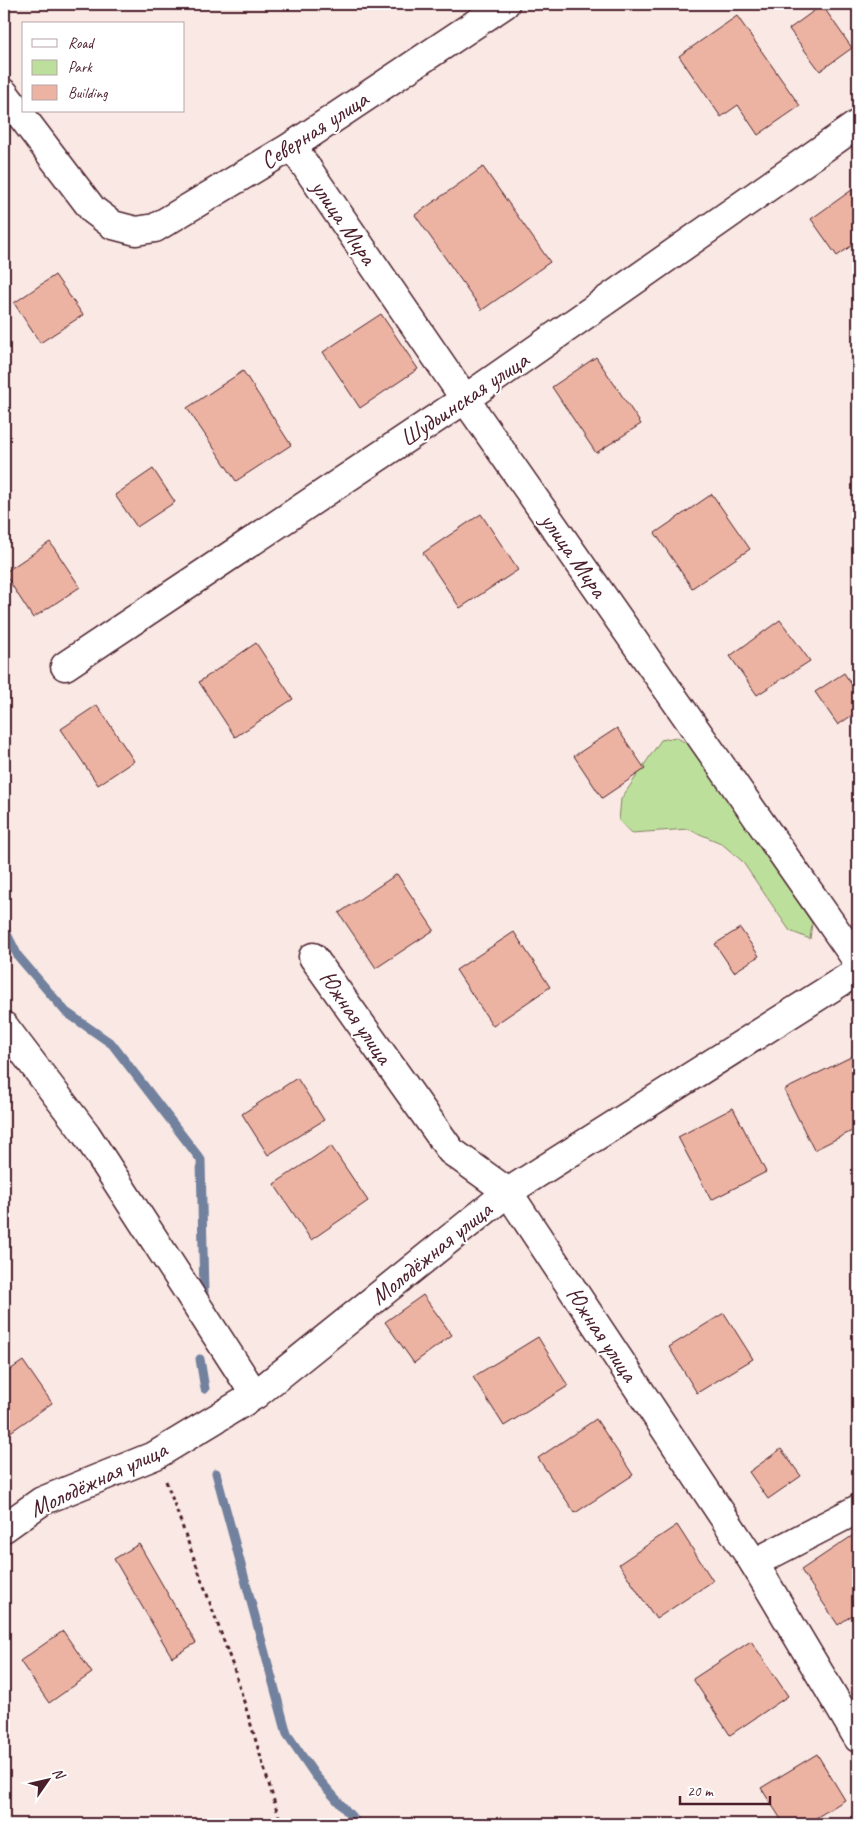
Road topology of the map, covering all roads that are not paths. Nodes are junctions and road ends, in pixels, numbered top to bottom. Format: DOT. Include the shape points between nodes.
graph roads {
  1 [pos="505,4"];
  2 [pos="4,93"];
  3 [pos="858,124"];
  4 [pos="292,146"];
  5 [pos="465,399"];
  6 [pos="64,666"];
  7 [pos="314,957"];
  8 [pos="858,962"];
  9 [pos="858,971"];
  10 [pos="4,1026"];
  11 [pos="508,1192"];
  12 [pos="255,1395"];
  13 [pos="858,1509"];
  14 [pos="4,1528"];
  15 [pos="754,1563"];
  16 [pos="858,1738"];
  1 -- 4 [label="street, Северная улица"];
  2 -- 4 [label="street, Северная улица" via="93,210 113,225 136,231 155,228"];
  3 -- 5 [label="street, Шудьинская улица"];
  4 -- 5 [label="street, улица Мира"];
  5 -- 6 [label="street, Шудьинская улица"];
  5 -- 8 [label="street, улица Мира"];
  7 -- 11 [label="street, Южная улица" via="451,1151"];
  9 -- 11 [label="street, Молодёжная улица"];
  10 -- 12 [label="street" via="86,1134"];
  11 -- 12 [label="street, Молодёжная улица"];
  11 -- 15 [label="street, Южная улица"];
  12 -- 14 [label="street, Молодёжная улица" via="156,1455 42,1500"];
  13 -- 15 [label="street"];
  15 -- 16 [label="street, Южная улица"];
}
